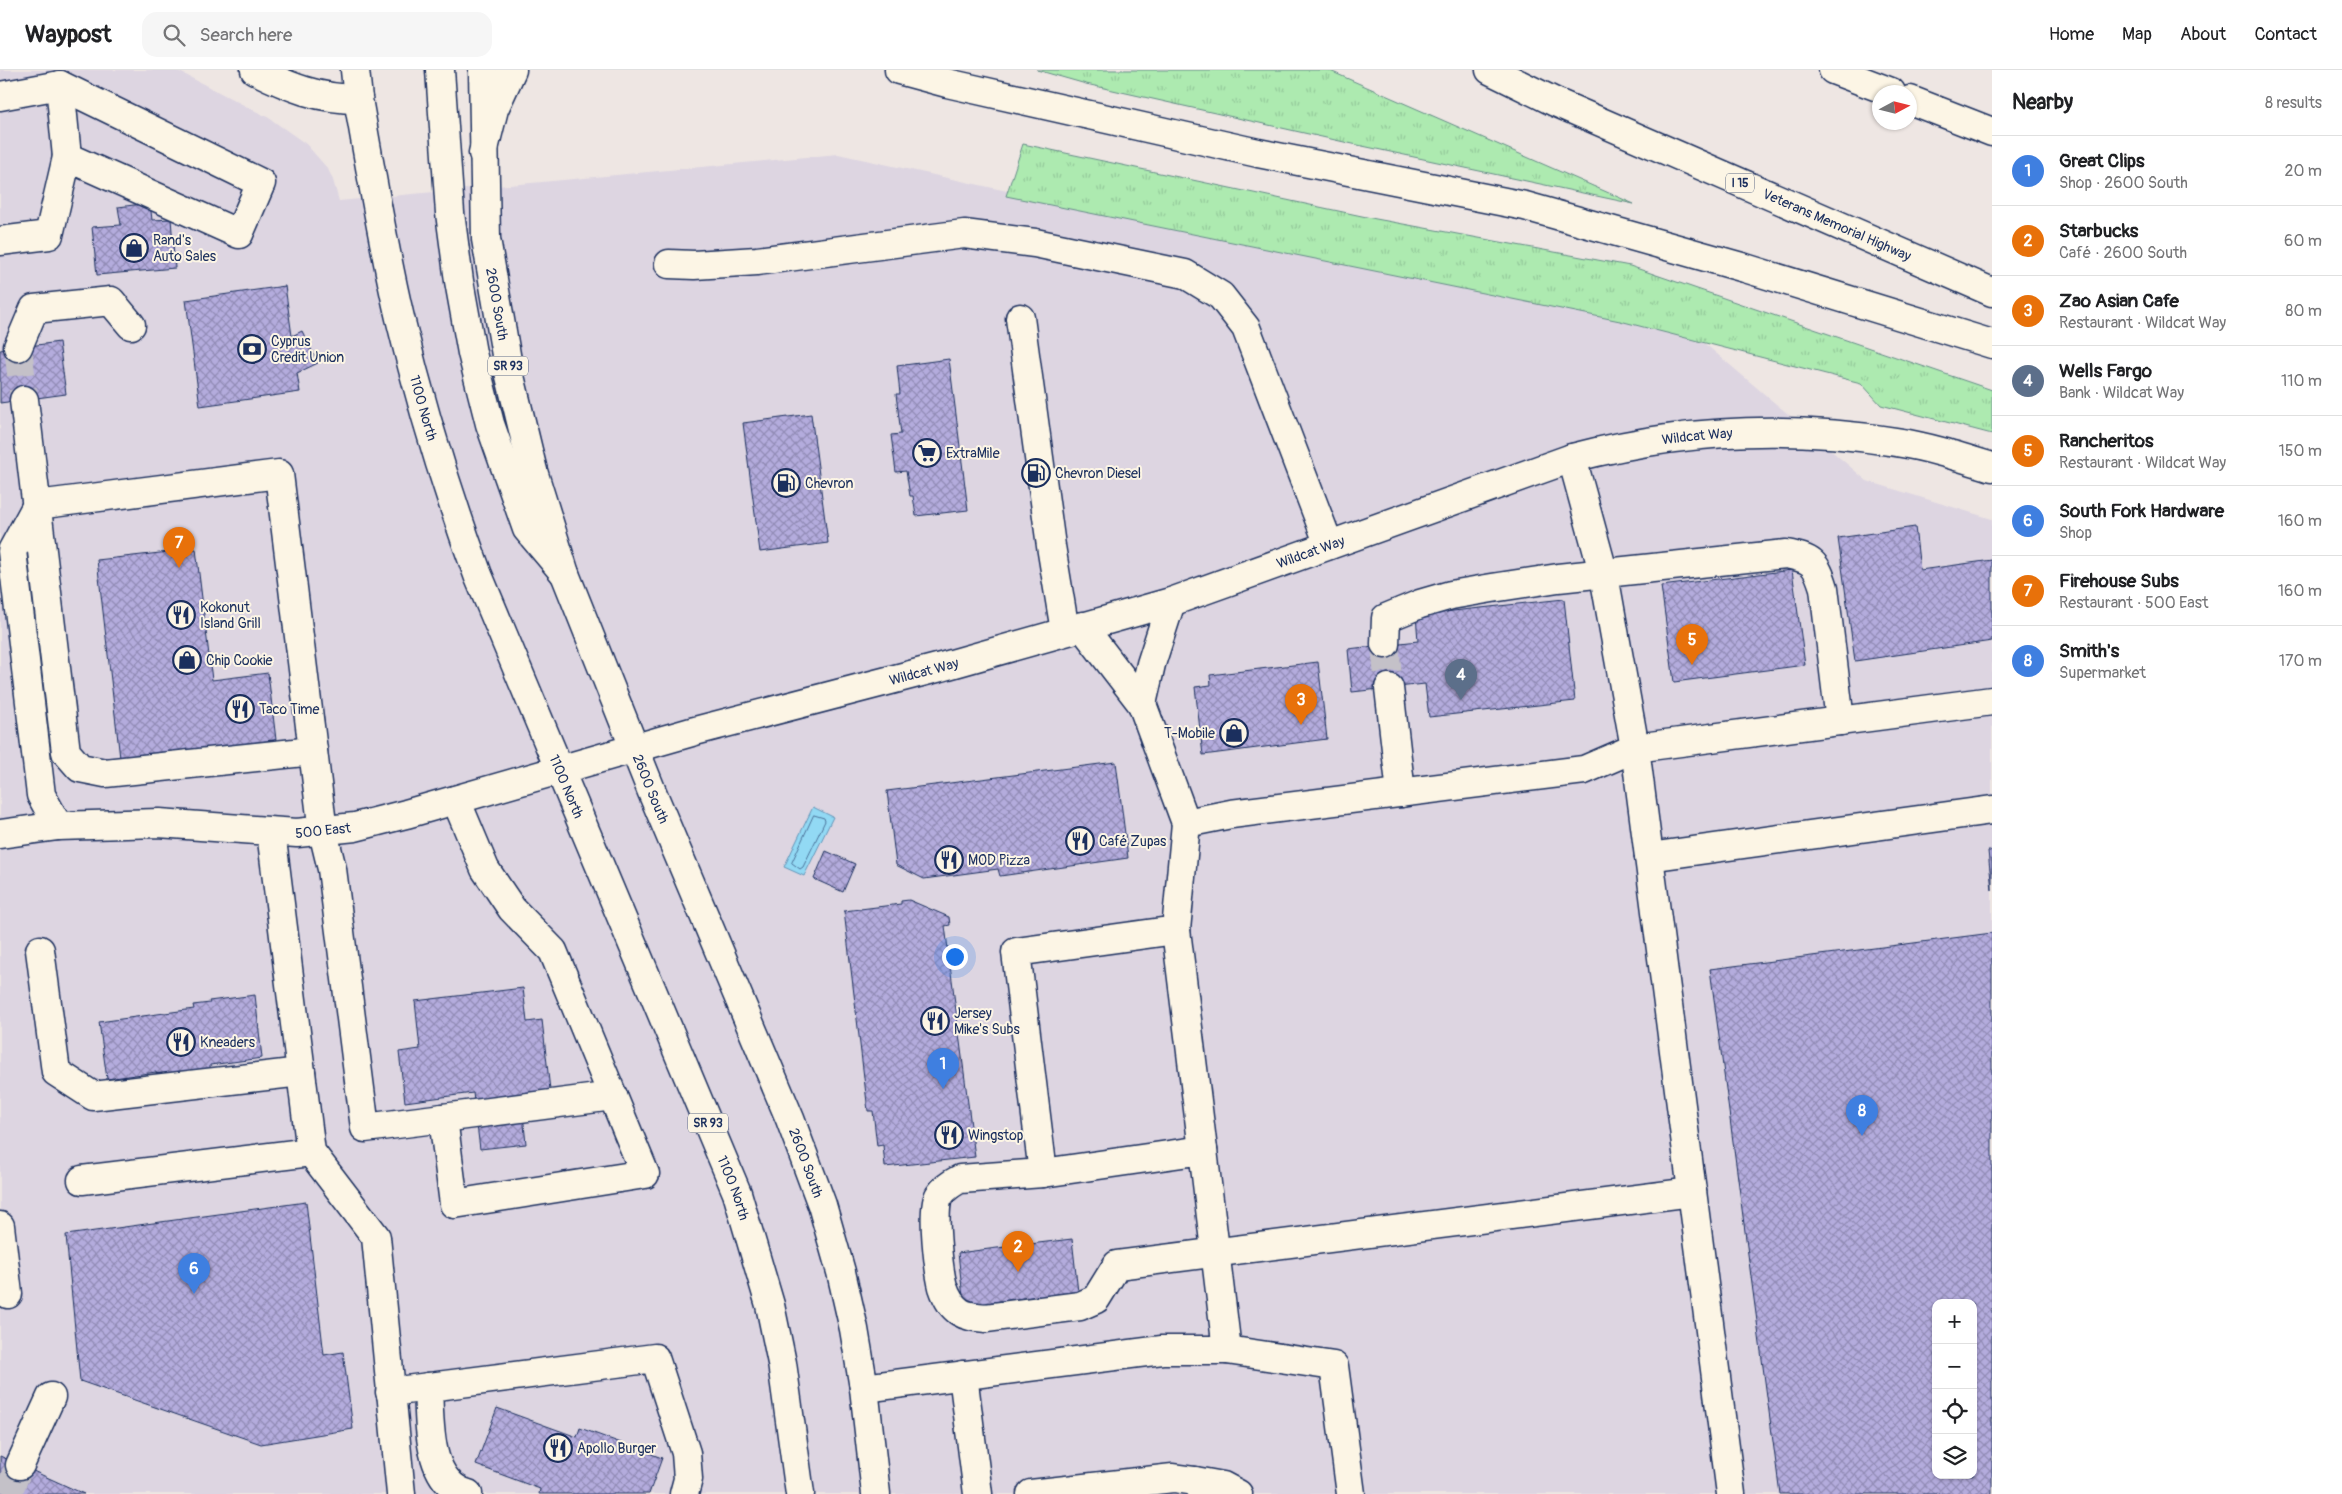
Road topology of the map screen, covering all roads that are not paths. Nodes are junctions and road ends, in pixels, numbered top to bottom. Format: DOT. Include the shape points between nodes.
graph roads {
  1 [pos="255,70"];
  2 [pos="355,70"];
  3 [pos="440,70"];
  4 [pos="483,70"];
  5 [pos="512,70"];
  6 [pos="899,70"];
  7 [pos="1490,70"];
  8 [pos="1833,70"];
  9 [pos="60,85"];
  10 [pos="1873,85"];
  11 [pos="0,96"];
  12 [pos="358,99"];
  13 [pos="1917,103"];
  14 [pos="1992,132"];
  15 [pos="484,154"];
  16 [pos="67,158"];
  17 [pos="0,240"];
  18 [pos="669,264"];
  19 [pos="1992,292"];
  20 [pos="1020,318"];
  21 [pos="131,325"];
  22 [pos="1992,344"];
  23 [pos="18,347"];
  24 [pos="24,400"];
  25 [pos="1572,458"];
  26 [pos="1992,467"];
  27 [pos="37,505"];
  28 [pos="1330,545"];
  29 [pos="6,551"];
  30 [pos="565,574"];
  31 [pos="1604,574"];
  32 [pos="1171,602"];
  33 [pos="1073,629"];
  34 [pos="1385,644"];
  35 [pos="1389,688"];
  36 [pos="1992,701"];
  37 [pos="1142,704"];
  38 [pos="1840,721"];
  39 [pos="636,748"];
  40 [pos="1635,748"];
  41 [pos="313,751"];
  42 [pos="560,769"];
  43 [pos="1401,793"];
  44 [pos="456,800"];
  45 [pos="1992,810"];
  46 [pos="1186,823"];
  47 [pos="58,826"];
  48 [pos="271,832"];
  49 [pos="323,832"];
  50 [pos="0,834"];
  51 [pos="1649,857"];
  52 [pos="1176,930"];
  53 [pos="40,950"];
  54 [pos="301,1072"];
  55 [pos="613,1096"];
  56 [pos="443,1118"];
  57 [pos="1203,1150"];
  58 [pos="311,1152"];
  59 [pos="1043,1173"];
  60 [pos="82,1180"];
  61 [pos="1692,1192"];
  62 [pos="0,1226"];
  63 [pos="1215,1252"];
  64 [pos="8,1294"];
  65 [pos="1227,1350"];
  66 [pos="963,1374"];
  67 [pos="428,1387"];
  68 [pos="864,1388"];
  69 [pos="390,1392"];
  70 [pos="51,1397"];
  71 [pos="20,1465"];
  72 [pos="1200,1488"];
  73 [pos="401,1494"];
  74 [pos="468,1494"];
  75 [pos="684,1494"];
  76 [pos="800,1494"];
  77 [pos="876,1494"];
  78 [pos="978,1494"];
  79 [pos="1030,1494"];
  80 [pos="1238,1494"];
  81 [pos="1351,1494"];
  82 [pos="1731,1494"];
  1 -- 12 [label="main road" via="300,91 338,99"];
  2 -- 12 [label="main road, 1100 North / SR 93"];
  3 -- 30 [label="main road" via="450,213 472,353 490,424 527,529"];
  4 -- 15 [label="main road, 2600 South / SR 93"];
  5 -- 15 [label="main road" via="494,109"];
  6 -- 22 [label="main road" via="947,84 1258,152 1525,206 1745,268"];
  7 -- 19 [label="main road, Veterans Memorial Highway / I 15" via="1564,106"];
  8 -- 10 [label="main road"];
  9 -- 11 [label="main road"];
  9 -- 16 [label="main road"];
  9 -- 16 [label="main road" via="261,184 239,234"];
  12 -- 42 [label="main road, 1100 North / SR 93" via="400,317 450,501"];
  13 -- 14 [label="main road"];
  15 -- 30 [label="main road, 2600 South / SR 93" via="486,239 509,372 533,471"];
  16 -- 17 [label="main road" via="49,235"];
  18 -- 28 [label="main road" via="757,261 964,234 1035,243 1185,274 1221,296 1246,328"];
  20 -- 33 [label="main road" via="1051,546"];
  21 -- 23 [label="main road" via="111,301 34,309"];
  24 -- 27 [label="main road"];
  25 -- 26 [label="main road, Wildcat Way" via="1662,438 1763,432 1818,433 1897,442"];
  25 -- 28 [label="main road, Wildcat Way"];
  25 -- 31 [label="main road"];
  27 -- 29 [label="main road"];
  27 -- 41 [label="main road" via="66,752 80,768 105,773"];
  27 -- 41 [label="main road" via="279,474"];
  28 -- 32 [label="main road, Wildcat Way"];
  29 -- 47 [label="main road" via="41,794"];
  30 -- 39 [label="main road, 2600 South / SR 93"];
  31 -- 34 [label="main road" via="1492,588 1420,604 1386,618"];
  31 -- 38 [label="main road" via="1786,554 1804,557 1818,569 1824,588"];
  31 -- 40 [label="main road"];
  32 -- 33 [label="main road, Wildcat Way"];
  32 -- 37 [label="main road"];
  33 -- 37 [label="main road"];
  33 -- 39 [label="main road, Wildcat Way"];
  35 -- 43 [label="main road"];
  36 -- 38 [label="main road"];
  37 -- 46 [label="main road"];
  38 -- 40 [label="main road"];
  39 -- 42 [label="main road, 500 East"];
  39 -- 68 [label="main road, 2600 South / SR 93" via="790,1119 822,1205 841,1272"];
  40 -- 43 [label="main road" via="1584,770"];
  40 -- 51 [label="main road"];
  41 -- 49 [label="main road"];
  42 -- 44 [label="main road, 500 East"];
  42 -- 76 [label="main road, 1100 North / SR 93" via="740,1202 776,1334"];
  43 -- 46 [label="main road" via="1231,814"];
  44 -- 49 [label="main road, 500 East" via="364,825"];
  44 -- 55 [label="main road" via="486,870 512,909 553,951"];
  45 -- 51 [label="main road"];
  46 -- 52 [label="main road"];
  47 -- 48 [label="main road, 500 East" via="160,822"];
  47 -- 50 [label="main road, 500 East"];
  48 -- 49 [label="main road, 500 East"];
  48 -- 54 [label="main road"];
  49 -- 56 [label="main road" via="332,869 365,1128"];
  51 -- 61 [label="main road"];
  52 -- 57 [label="main road"];
  52 -- 59 [label="main road" via="1016,952"];
  53 -- 54 [label="main road" via="56,1072 93,1096"];
  54 -- 58 [label="main road"];
  55 -- 56 [label="main road"];
  55 -- 56 [label="main road" via="645,1174 454,1204"];
  57 -- 59 [label="main road"];
  57 -- 63 [label="main road"];
  58 -- 60 [label="main road"];
  58 -- 69 [label="main road" via="376,1238"];
  59 -- 63 [label="main road" via="960,1179 939,1195 935,1220 944,1287 950,1302 960,1312 986,1318 1080,1306 1096,1299 1117,1265"];
  61 -- 63 [label="main road"];
  61 -- 82 [label="main road"];
  62 -- 64 [label="main road"];
  63 -- 65 [label="main road"];
  65 -- 66 [label="main road" via="1162,1350"];
  65 -- 81 [label="main road" via="1334,1366"];
  66 -- 68 [label="main road"];
  66 -- 78 [label="main road"];
  67 -- 69 [label="main road"];
  67 -- 74 [label="main road" via="432,1445 437,1464 445,1480"];
  67 -- 75 [label="main road" via="655,1358 686,1453 688,1479"];
  68 -- 77 [label="main road, 2600 South / SR 93"];
  69 -- 73 [label="main road"];
  70 -- 71 [label="main road"];
  72 -- 79 [label="main road" via="1173,1478"];
  72 -- 80 [label="main road" via="1222,1486"];
}
